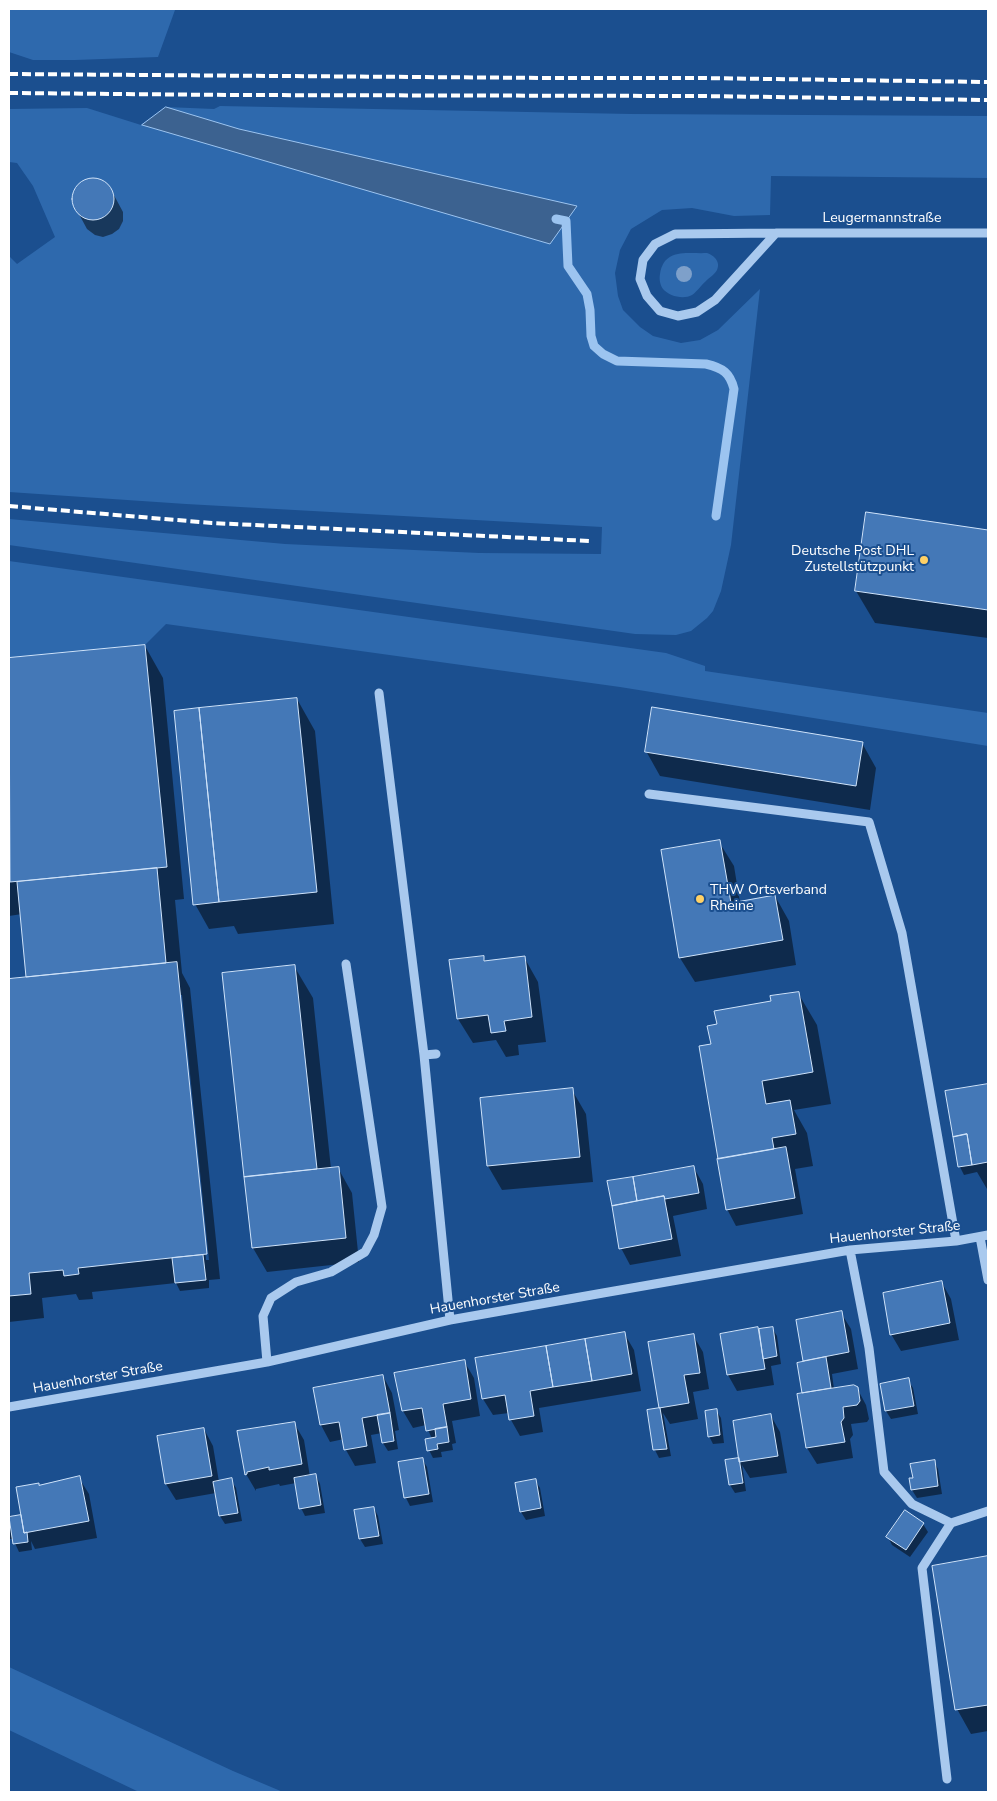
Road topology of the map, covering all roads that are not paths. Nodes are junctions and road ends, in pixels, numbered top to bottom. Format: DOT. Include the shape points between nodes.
graph roads {
  1 [pos="776,233"];
  2 [pos="988,233"];
  3 [pos="379,693"];
  4 [pos="649,794"];
  5 [pos="346,964"];
  6 [pos="436,1054"];
  7 [pos="424,1055"];
  8 [pos="984,1236"];
  9 [pos="956,1241"];
  10 [pos="850,1250"];
  11 [pos="988,1280"];
  12 [pos="450,1320"];
  13 [pos="267,1362"];
  14 [pos="9,1407"];
  15 [pos="988,1511"];
  16 [pos="951,1523"];
  17 [pos="947,1779"];
  1 -- 1 [label="street, Leugermannstraße" via="675,234 655,244 643,260 640,279 647,296 660,311 678,316 698,312 715,300"];
  1 -- 2 [label="street, Leugermannstraße"];
  3 -- 7 [label="street"];
  4 -- 9 [label="street" via="869,822 902,933"];
  5 -- 13 [label="street" via="382,1207 365,1252 331,1272 296,1282 271,1298 263,1316"];
  6 -- 7 [label="street"];
  7 -- 12 [label="street"];
  8 -- 9 [label="street, Hauenhorster Straße"];
  8 -- 11 [label="street"];
  9 -- 10 [label="street, Hauenhorster Straße"];
  10 -- 12 [label="street, Hauenhorster Straße"];
  10 -- 16 [label="street" via="869,1348 884,1472 912,1504"];
  12 -- 13 [label="street, Hauenhorster Straße"];
  13 -- 14 [label="street, Hauenhorster Straße"];
  15 -- 16 [label="street"];
  16 -- 17 [label="street" via="922,1568"];
}
